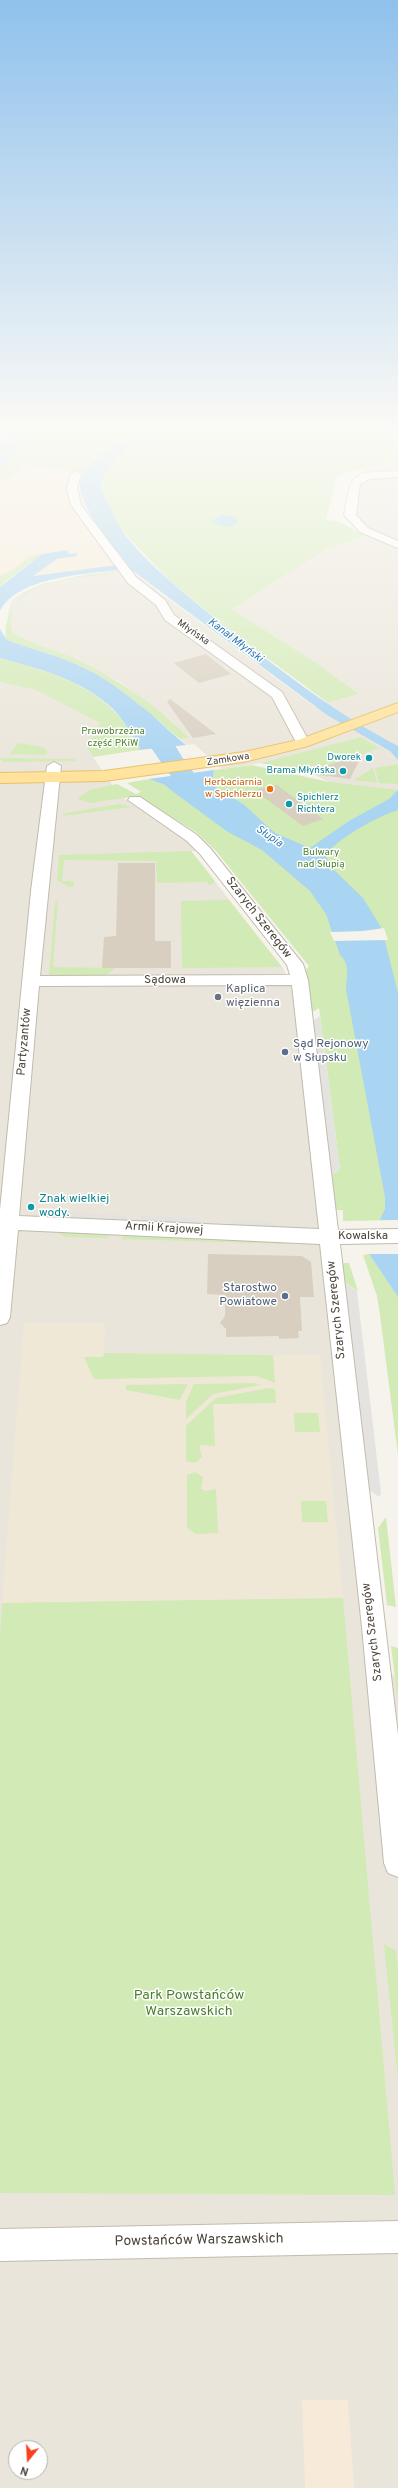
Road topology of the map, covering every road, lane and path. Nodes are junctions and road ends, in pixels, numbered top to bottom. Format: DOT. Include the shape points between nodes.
graph roads {
  1 [pos="108,549"];
  2 [pos="398,699"];
  3 [pos="398,707"];
  4 [pos="301,739"];
  5 [pos="0,766"];
  6 [pos="120,768"];
  7 [pos="53,772"];
  8 [pos="0,778"];
  9 [pos="135,800"];
  10 [pos="300,980"];
  11 [pos="31,981"];
  12 [pos="4,1222"];
  13 [pos="398,1236"];
  14 [pos="328,1237"];
  15 [pos="0,1317"];
  16 [pos="398,1863"];
  17 [pos="398,2237"];
  18 [pos="0,2245"];
  1 -- 4 [label="street, Młyńska" via="121,567 161,603 169,617 277,695"];
  2 -- 4 [label="main road, Zamkowa"];
  3 -- 4 [label="main road, Zamkowa"];
  4 -- 6 [label="main road, Zamkowa" via="202,751"];
  4 -- 6 [label="main road, Zamkowa" via="256,755 214,762"];
  5 -- 7 [label="main road"];
  6 -- 7 [label="main road, Zamkowa"];
  7 -- 8 [label="main road"];
  7 -- 11 [label="street, Partyzantów"];
  9 -- 10 [label="street, Szarych Szeregów" via="186,834 205,851 295,964"];
  10 -- 11 [label="street, Sądowa"];
  10 -- 14 [label="street, Szarych Szeregów"];
  11 -- 12 [label="street, Partyzantów"];
  12 -- 14 [label="street, Armii Krajowej"];
  12 -- 15 [label="street, Partyzantów"];
  13 -- 14 [label="street, Kowalska"];
  14 -- 16 [label="street, Szarych Szeregów" via="374,1627"];
  17 -- 18 [label="street, Powstańców Warszawskich"];
}
